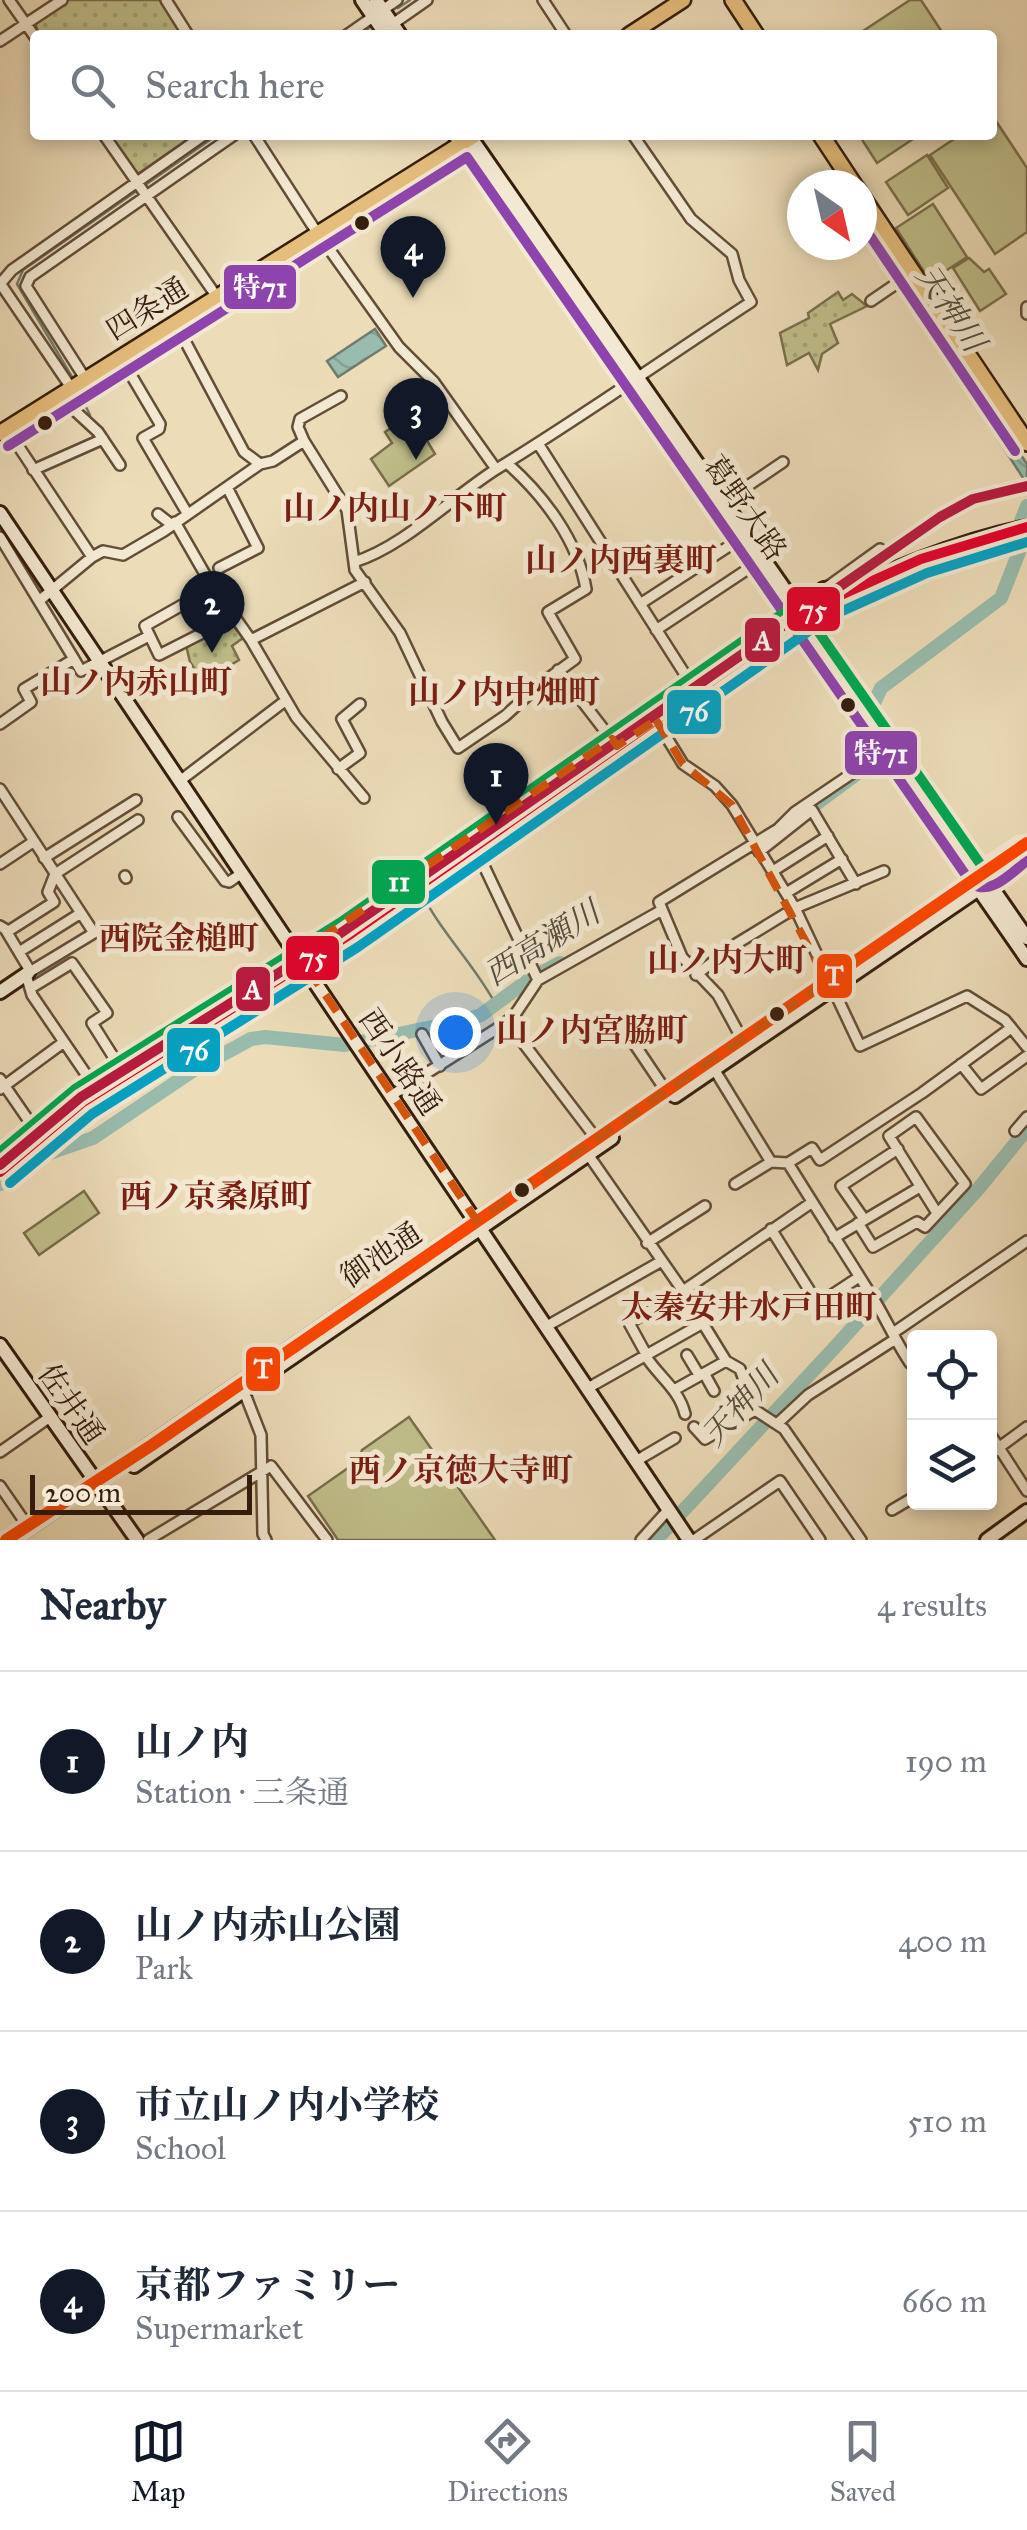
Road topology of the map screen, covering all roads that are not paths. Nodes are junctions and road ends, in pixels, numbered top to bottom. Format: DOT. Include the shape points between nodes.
graph roads {
  1 [pos="9,0"];
  2 [pos="62,0"];
  3 [pos="166,0"];
  4 [pos="362,0"];
  5 [pos="397,0"];
  6 [pos="427,0"];
  7 [pos="543,0"];
  8 [pos="682,0"];
  9 [pos="733,0"];
  10 [pos="384,22"];
  11 [pos="26,24"];
  12 [pos="30,30"];
  13 [pos="185,30"];
  14 [pos="563,30"];
  15 [pos="636,30"];
  16 [pos="753,30"];
  17 [pos="0,41"];
  18 [pos="108,140"];
  19 [pos="197,140"];
  20 [pos="227,140"];
  21 [pos="257,140"];
  22 [pos="461,140"];
  23 [pos="468,140"];
  24 [pos="635,140"];
  25 [pos="824,140"];
  26 [pos="844,170"];
  27 [pos="137,182"];
  28 [pos="146,196"];
  29 [pos="877,221"];
  30 [pos="319,233"];
  31 [pos="910,275"];
  32 [pos="0,284"];
  33 [pos="217,297"];
  34 [pos="871,301"];
  35 [pos="176,324"];
  36 [pos="121,358"];
  37 [pos="632,379"];
  38 [pos="74,387"];
  39 [pos="340,396"];
  40 [pos="4,431"];
  41 [pos="1022,437"];
  42 [pos="103,439"];
  43 [pos="304,441"];
  44 [pos="539,445"];
  45 [pos="1027,451"];
  46 [pos="783,462"];
  47 [pos="260,464"];
  48 [pos="508,464"];
  49 [pos="120,465"];
  50 [pos="33,470"];
  51 [pos="496,470"];
  52 [pos="228,487"];
  53 [pos="719,506"];
  54 [pos="0,513"];
  55 [pos="158,514"];
  56 [pos="186,514"];
  57 [pos="174,524"];
  58 [pos="1023,528"];
  59 [pos="0,537"];
  60 [pos="737,541"];
  61 [pos="880,548"];
  62 [pos="92,556"];
  63 [pos="354,562"];
  64 [pos="754,566"];
  65 [pos="219,568"];
  66 [pos="366,582"];
  67 [pos="853,586"];
  68 [pos="52,588"];
  69 [pos="824,590"];
  70 [pos="40,600"];
  71 [pos="640,604"];
  72 [pos="796,615"];
  73 [pos="230,620"];
  74 [pos="656,630"];
  75 [pos="149,636"];
  76 [pos="251,640"];
  77 [pos="74,660"];
  78 [pos="102,660"];
  79 [pos="558,670"];
  80 [pos="693,688"];
  81 [pos="285,701"];
  82 [pos="360,704"];
  83 [pos="656,720"];
  84 [pos="0,724"];
  85 [pos="614,743"];
  86 [pos="880,747"];
  87 [pos="338,768"];
  88 [pos="181,780"];
  89 [pos="0,788"];
  90 [pos="364,798"];
  91 [pos="136,800"];
  92 [pos="0,810"];
  93 [pos="14,810"];
  94 [pos="178,817"];
  95 [pos="138,820"];
  96 [pos="828,836"];
  97 [pos="33,842"];
  98 [pos="1027,843"];
  99 [pos="472,848"];
  100 [pos="756,848"];
  101 [pos="1027,856"];
  102 [pos="44,858"];
  103 [pos="842,858"];
  104 [pos="0,864"];
  105 [pos="773,871"];
  106 [pos="884,871"];
  107 [pos="242,872"];
  108 [pos="55,874"];
  109 [pos="981,882"];
  110 [pos="856,884"];
  111 [pos="786,893"];
  112 [pos="661,908"];
  113 [pos="795,908"];
  114 [pos="81,914"];
  115 [pos="3,929"];
  116 [pos="1027,938"];
  117 [pos="19,952"];
  118 [pos="302,958"];
  119 [pos="1027,959"];
  120 [pos="28,973"];
  121 [pos="696,974"];
  122 [pos="536,977"];
  123 [pos="830,986"];
  124 [pos="30,988"];
  125 [pos="0,992"];
  126 [pos="514,1016"];
  127 [pos="1011,1028"];
  128 [pos="422,1034"];
  129 [pos="64,1042"];
  130 [pos="633,1042"];
  131 [pos="744,1044"];
  132 [pos="1027,1046"];
  133 [pos="1027,1056"];
  134 [pos="961,1064"];
  135 [pos="440,1066"];
  136 [pos="712,1066"];
  137 [pos="122,1070"];
  138 [pos="2,1085"];
  139 [pos="94,1087"];
  140 [pos="392,1095"];
  141 [pos="669,1095"];
  142 [pos="1027,1117"];
  143 [pos="36,1131"];
  144 [pos="1015,1131"];
  145 [pos="599,1142"];
  146 [pos="898,1149"];
  147 [pos="586,1152"];
  148 [pos="0,1154"];
  149 [pos="771,1162"];
  150 [pos="788,1163"];
  151 [pos="0,1172"];
  152 [pos="735,1184"];
  153 [pos="920,1188"];
  154 [pos="811,1203"];
  155 [pos="706,1206"];
  156 [pos="938,1213"];
  157 [pos="860,1221"];
  158 [pos="479,1225"];
  159 [pos="770,1229"];
  160 [pos="834,1238"];
  161 [pos="1027,1241"];
  162 [pos="647,1243"];
  163 [pos="660,1262"];
  164 [pos="859,1278"];
  165 [pos="683,1291"];
  166 [pos="703,1322"];
  167 [pos="546,1326"];
  168 [pos="894,1336"];
  169 [pos="646,1354"];
  170 [pos="3,1355"];
  171 [pos="688,1355"];
  172 [pos="907,1358"];
  173 [pos="726,1361"];
  174 [pos="701,1374"];
  175 [pos="241,1388"];
  176 [pos="588,1388"];
  177 [pos="674,1390"];
  178 [pos="714,1390"];
  179 [pos="758,1412"];
  180 [pos="685,1414"];
  181 [pos="50,1417"];
  182 [pos="774,1423"];
  183 [pos="694,1426"];
  184 [pos="1027,1427"];
  185 [pos="675,1438"];
  186 [pos="997,1448"];
  187 [pos="0,1452"];
  188 [pos="997,1455"];
  189 [pos="636,1461"];
  190 [pos="263,1469"];
  191 [pos="0,1486"];
  192 [pos="99,1486"];
  193 [pos="1027,1491"];
  194 [pos="907,1501"];
  195 [pos="892,1510"];
  196 [pos="1027,1511"];
  197 [pos="673,1516"];
  198 [pos="26,1534"];
  199 [pos="11,1540"];
  200 [pos="137,1540"];
  201 [pos="148,1540"];
  202 [pos="266,1540"];
  203 [pos="327,1540"];
  204 [pos="641,1540"];
  205 [pos="692,1540"];
  206 [pos="820,1540"];
  207 [pos="861,1540"];
  208 [pos="987,1540"];
  1 -- 11 [label="street"];
  2 -- 11 [label="street"];
  3 -- 13 [label="street"];
  4 -- 10 [label="street"];
  5 -- 10 [label="street"];
  6 -- 10 [label="street"];
  7 -- 14 [label="street"];
  8 -- 15 [label="main road"];
  9 -- 16 [label="highway"];
  11 -- 12 [label="street"];
  11 -- 17 [label="street"];
  18 -- 27 [label="street"];
  19 -- 27 [label="street"];
  20 -- 28 [label="street"];
  21 -- 30 [label="street"];
  22 -- 30 [label="main road, 四条通"];
  23 -- 37 [label="street, 葛野大路"];
  24 -- 37 [label="street" via="690,219 732,254 751,302"];
  25 -- 26 [label="highway"];
  27 -- 28 [label="street"];
  27 -- 32 [label="street"];
  28 -- 33 [label="street"];
  28 -- 38 [label="street" via="26,286"];
  29 -- 31 [label="highway"];
  30 -- 33 [label="main road, 四条通"];
  30 -- 51 [label="street"];
  31 -- 34 [label="street"];
  31 -- 41 [label="highway"];
  32 -- 38 [label="street"];
  33 -- 35 [label="main road, 四条通"];
  35 -- 36 [label="main road, 四条通"];
  35 -- 47 [label="street" via="244,452"];
  36 -- 38 [label="main road, 四条通"];
  36 -- 56 [label="street" via="160,424 144,438"];
  37 -- 44 [label="street"];
  37 -- 53 [label="street, 葛野大路"];
  38 -- 40 [label="main road, 四条通"];
  38 -- 42 [label="street"];
  39 -- 43 [label="street" via="300,418"];
  40 -- 50 [label="street"];
  41 -- 45 [label="highway"];
  42 -- 49 [label="street"];
  42 -- 50 [label="street"];
  43 -- 47 [label="street"];
  43 -- 63 [label="street" via="347,510"];
  44 -- 48 [label="street"];
  44 -- 71 [label="street"];
  46 -- 53 [label="street"];
  47 -- 52 [label="street"];
  48 -- 51 [label="street"];
  48 -- 79 [label="street" via="544,503 582,570 586,589 548,612 575,659"];
  50 -- 62 [label="street"];
  51 -- 63 [label="street"];
  52 -- 56 [label="street"];
  52 -- 65 [label="street" via="258,548"];
  53 -- 60 [label="street, 葛野大路"];
  53 -- 72 [label="street, 葛野大路"];
  54 -- 68 [label="street, 西小路通"];
  55 -- 57 [label="street"];
  56 -- 57 [label="street"];
  57 -- 62 [label="street" via="123,555"];
  57 -- 73 [label="street"];
  58 -- 67 [label="street"];
  59 -- 70 [label="street"];
  60 -- 64 [label="street, 葛野大路"];
  60 -- 71 [label="street"];
  61 -- 69 [label="street"];
  62 -- 68 [label="street"];
  63 -- 66 [label="street"];
  64 -- 72 [label="street, 葛野大路"];
  64 -- 74 [label="street"];
  66 -- 76 [label="street"];
  66 -- 79 [label="street" via="400,633 458,748"];
  67 -- 69 [label="street"];
  67 -- 72 [label="street"];
  68 -- 70 [label="street"];
  68 -- 78 [label="street, 西小路通"];
  69 -- 72 [label="street"];
  70 -- 77 [label="street"];
  71 -- 74 [label="street"];
  72 -- 80 [label="street"];
  72 -- 86 [label="street, 葛野大路"];
  72 -- 109 [label="street, 葛野大路"];
  73 -- 75 [label="street" via="159,655"];
  73 -- 75 [label="street" via="207,592 145,626"];
  73 -- 76 [label="street"];
  74 -- 80 [label="street"];
  75 -- 78 [label="street"];
  76 -- 81 [label="street"];
  77 -- 78 [label="street" via="80,671"];
  77 -- 84 [label="street" via="24,689 31,702"];
  78 -- 88 [label="street, 西小路通"];
  79 -- 85 [label="street"];
  80 -- 83 [label="street"];
  80 -- 85 [label="street"];
  81 -- 87 [label="street"];
  81 -- 88 [label="street"];
  82 -- 87 [label="street" via="342,719 360,753"];
  83 -- 85 [label="street"];
  83 -- 100 [label="street" via="683,764 732,805"];
  85 -- 99 [label="street"];
  85 -- 118 [label="street"];
  86 -- 100 [label="street"];
  86 -- 109 [label="street, 葛野大路"];
  87 -- 90 [label="street"];
  88 -- 107 [label="street, 西小路通"];
  89 -- 93 [label="street"];
  91 -- 102 [label="street"];
  92 -- 93 [label="street"];
  93 -- 97 [label="street"];
  94 -- 107 [label="street" via="225,880"];
  95 -- 108 [label="street"];
  96 -- 100 [label="street" via="812,810"];
  96 -- 103 [label="street"];
  96 -- 105 [label="street"];
  97 -- 102 [label="street"];
  97 -- 104 [label="street"];
  98 -- 109 [label="street, 御池通"];
  99 -- 118 [label="street"];
  99 -- 122 [label="street"];
  100 -- 105 [label="street"];
  100 -- 112 [label="street"];
  101 -- 109 [label="street, 御池通"];
  102 -- 108 [label="street"];
  103 -- 110 [label="street"];
  103 -- 111 [label="street"];
  105 -- 111 [label="street"];
  106 -- 110 [label="street"];
  107 -- 118 [label="street, 西小路通"];
  108 -- 114 [label="street"];
  108 -- 115 [label="street" via="48,892 54,902"];
  109 -- 116 [label="street, 葛野大路"];
  109 -- 119 [label="street, 葛野大路"];
  109 -- 123 [label="street, 御池通"];
  110 -- 113 [label="street"];
  111 -- 113 [label="street"];
  112 -- 121 [label="street"];
  112 -- 122 [label="street"];
  113 -- 121 [label="street"];
  113 -- 123 [label="street"];
  114 -- 117 [label="street"];
  114 -- 120 [label="street" via="94,933"];
  115 -- 117 [label="street"];
  117 -- 120 [label="street"];
  118 -- 137 [label="street"];
  118 -- 140 [label="street, 西小路通"];
  120 -- 124 [label="street"];
  120 -- 125 [label="street"];
  121 -- 131 [label="street" via="718,995"];
  122 -- 126 [label="street"];
  123 -- 127 [label="street" via="860,1046 967,996"];
  123 -- 131 [label="street, 御池通"];
  124 -- 129 [label="street"];
  124 -- 137 [label="street" via="72,963 107,1013 92,1023"];
  126 -- 135 [label="street"];
  126 -- 145 [label="street" via="524,1044"];
  127 -- 132 [label="street"];
  127 -- 134 [label="street"];
  128 -- 135 [label="street"];
  129 -- 138 [label="street"];
  129 -- 139 [label="street"];
  130 -- 141 [label="street"];
  131 -- 136 [label="street, 御池通"];
  133 -- 134 [label="street" via="981,1089"];
  134 -- 150 [label="street" via="820,1160 812,1148"];
  135 -- 140 [label="street"];
  136 -- 141 [label="street, 御池通"];
  136 -- 149 [label="street"];
  137 -- 139 [label="street"];
  138 -- 143 [label="street"];
  139 -- 143 [label="street"];
  140 -- 158 [label="street, 西小路通"];
  141 -- 145 [label="street, 御池通"];
  142 -- 144 [label="street"];
  143 -- 148 [label="street"];
  143 -- 151 [label="street"];
  145 -- 147 [label="street, 御池通"];
  146 -- 153 [label="street"];
  146 -- 156 [label="street" via="889,1136 916,1117 965,1184"];
  146 -- 157 [label="street" via="841,1186"];
  147 -- 158 [label="street, 御池通"];
  147 -- 162 [label="street"];
  149 -- 150 [label="street"];
  149 -- 152 [label="street"];
  150 -- 154 [label="street"];
  153 -- 156 [label="street"];
  153 -- 157 [label="street"];
  154 -- 159 [label="street"];
  154 -- 160 [label="street"];
  155 -- 162 [label="street"];
  156 -- 157 [label="street" via="925,1227 917,1222 873,1247"];
  157 -- 160 [label="street"];
  158 -- 167 [label="street, 西小路通"];
  158 -- 175 [label="street, 御池通"];
  159 -- 164 [label="street" via="818,1304"];
  159 -- 165 [label="street"];
  160 -- 164 [label="street"];
  161 -- 168 [label="street"];
  162 -- 163 [label="street"];
  163 -- 165 [label="street"];
  163 -- 167 [label="street"];
  164 -- 168 [label="street"];
  165 -- 166 [label="street"];
  165 -- 169 [label="street" via="629,1322"];
  166 -- 169 [label="street"];
  166 -- 173 [label="street"];
  167 -- 176 [label="street, 西小路通"];
  168 -- 172 [label="street"];
  168 -- 182 [label="street"];
  169 -- 176 [label="street"];
  169 -- 177 [label="street"];
  170 -- 181 [label="street, 佐井通"];
  171 -- 174 [label="street"];
  173 -- 174 [label="street"];
  173 -- 179 [label="street" via="740,1368"];
  174 -- 177 [label="street"];
  174 -- 178 [label="street"];
  175 -- 190 [label="street" via="262,1435"];
  175 -- 192 [label="street, 御池通"];
  176 -- 189 [label="street, 西小路通"];
  177 -- 180 [label="street"];
  179 -- 182 [label="street"];
  179 -- 183 [label="street" via="705,1438"];
  181 -- 187 [label="street"];
  181 -- 192 [label="street, 佐井通"];
  182 -- 207 [label="street"];
  184 -- 186 [label="street"];
  185 -- 189 [label="street"];
  188 -- 193 [label="street"];
  189 -- 197 [label="street, 西小路通"];
  190 -- 201 [label="street"];
  190 -- 202 [label="street"];
  190 -- 203 [label="street" via="276,1469"];
  191 -- 198 [label="street"];
  192 -- 198 [label="street, 御池通"];
  192 -- 200 [label="street, 佐井通"];
  194 -- 195 [label="street"];
  196 -- 208 [label="street"];
  197 -- 204 [label="street"];
  197 -- 205 [label="street, 西小路通"];
  198 -- 199 [label="street, 御池通"];
  205 -- 206 [label="street" via="780,1481"];
}
